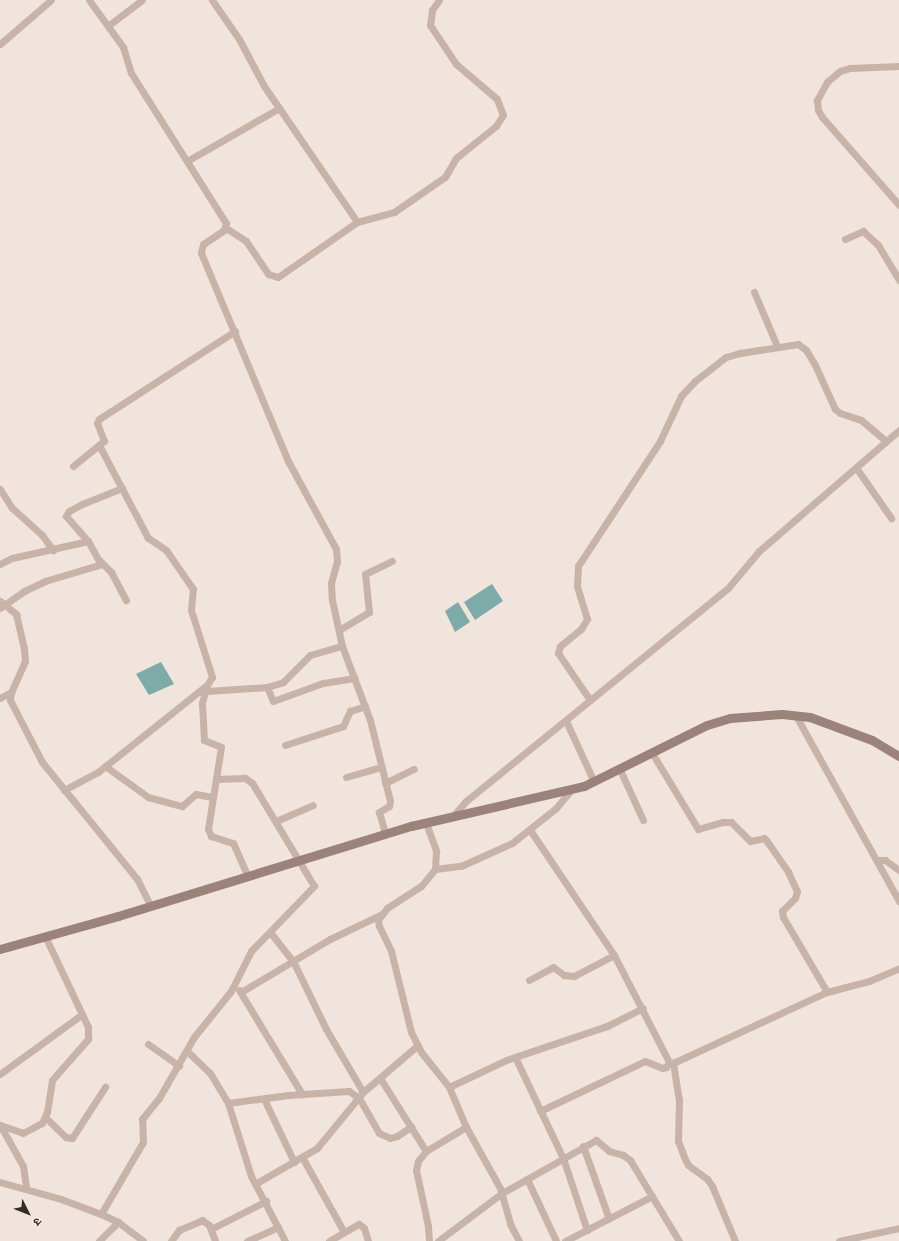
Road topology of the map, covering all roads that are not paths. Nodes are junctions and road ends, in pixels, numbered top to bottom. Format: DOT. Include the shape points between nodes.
graph roads {
  1 [pos="51,0"];
  2 [pos="89,0"];
  3 [pos="142,0"];
  4 [pos="212,0"];
  5 [pos="440,0"];
  6 [pos="109,25"];
  7 [pos="0,44"];
  8 [pos="899,66"];
  9 [pos="279,108"];
  10 [pos="187,161"];
  11 [pos="899,205"];
  12 [pos="357,222"];
  13 [pos="226,228"];
  14 [pos="845,239"];
  15 [pos="899,280"];
  16 [pos="754,292"];
  17 [pos="235,331"];
  18 [pos="777,346"];
  19 [pos="899,430"];
  20 [pos="886,440"];
  21 [pos="99,445"];
  22 [pos="73,466"];
  23 [pos="857,469"];
  24 [pos="122,488"];
  25 [pos="0,489"];
  26 [pos="891,518"];
  27 [pos="88,541"];
  28 [pos="53,550"];
  29 [pos="392,561"];
  30 [pos="0,564"];
  31 [pos="102,564"];
  32 [pos="126,600"];
  33 [pos="2,604"];
  34 [pos="339,630"];
  35 [pos="342,646"];
  36 [pos="355,678"];
  37 [pos="267,687"];
  38 [pos="207,688"];
  39 [pos="11,692"];
  40 [pos="0,698"];
  41 [pos="590,700"];
  42 [pos="366,706"];
  43 [pos="796,716"];
  44 [pos="566,721"];
  45 [pos="285,745"];
  46 [pos="652,753"];
  47 [pos="899,756"];
  48 [pos="105,766"];
  49 [pos="380,767"];
  50 [pos="414,769"];
  51 [pos="620,770"];
  52 [pos="346,777"];
  53 [pos="216,779"];
  54 [pos="594,782"];
  55 [pos="385,783"];
  56 [pos="574,788"];
  57 [pos="64,790"];
  58 [pos="212,797"];
  59 [pos="313,805"];
  60 [pos="452,817"];
  61 [pos="643,820"];
  62 [pos="276,821"];
  63 [pos="426,823"];
  64 [pos="530,830"];
  65 [pos="385,833"];
  66 [pos="298,859"];
  67 [pos="877,860"];
  68 [pos="435,869"];
  69 [pos="899,870"];
  70 [pos="247,875"];
  71 [pos="899,900"];
  72 [pos="150,906"];
  73 [pos="382,914"];
  74 [pos="270,932"];
  75 [pos="45,936"];
  76 [pos="0,949"];
  77 [pos="614,955"];
  78 [pos="292,962"];
  79 [pos="899,968"];
  80 [pos="530,980"];
  81 [pos="234,984"];
  82 [pos="241,992"];
  83 [pos="827,992"];
  84 [pos="643,1008"];
  85 [pos="81,1016"];
  86 [pos="148,1044"];
  87 [pos="418,1045"];
  88 [pos="187,1051"];
  89 [pos="515,1057"];
  90 [pos="671,1062"];
  91 [pos="178,1066"];
  92 [pos="0,1074"];
  93 [pos="380,1078"];
  94 [pos="105,1087"];
  95 [pos="449,1087"];
  96 [pos="302,1094"];
  97 [pos="361,1096"];
  98 [pos="264,1099"];
  99 [pos="228,1103"];
  100 [pos="540,1111"];
  101 [pos="46,1117"];
  102 [pos="0,1125"];
  103 [pos="411,1127"];
  104 [pos="466,1127"];
  105 [pos="583,1146"];
  106 [pos="426,1152"];
  107 [pos="302,1157"];
  108 [pos="563,1158"];
  109 [pos="294,1162"];
  110 [pos="527,1179"];
  111 [pos="0,1182"];
  112 [pos="255,1184"];
  113 [pos="26,1188"];
  114 [pos="502,1193"];
  115 [pos="652,1196"];
  116 [pos="266,1201"];
  117 [pos="101,1214"];
  118 [pos="609,1219"];
  119 [pos="118,1222"];
  120 [pos="278,1227"];
  121 [pos="899,1228"];
  122 [pos="210,1229"];
  123 [pos="588,1230"];
  124 [pos="344,1232"];
  125 [pos="99,1241"];
  126 [pos="143,1241"];
  127 [pos="171,1241"];
  128 [pos="215,1241"];
  129 [pos="247,1241"];
  130 [pos="285,1241"];
  131 [pos="329,1241"];
  132 [pos="368,1241"];
  133 [pos="429,1241"];
  134 [pos="438,1241"];
  135 [pos="519,1241"];
  136 [pos="556,1241"];
  137 [pos="565,1241"];
  138 [pos="679,1241"];
  139 [pos="735,1241"];
  140 [pos="839,1241"];
  1 -- 7 [label="street"];
  2 -- 6 [label="street"];
  3 -- 6 [label="street"];
  4 -- 9 [label="street" via="239,39"];
  5 -- 12 [label="street" via="432,10 430,25 456,64 497,99 503,115 501,120 456,158 445,177 394,212"];
  6 -- 10 [label="street" via="123,47 131,73"];
  8 -- 11 [label="street" via="850,68 840,71 827,82 817,100 822,117"];
  9 -- 10 [label="street"];
  9 -- 12 [label="street"];
  10 -- 13 [label="street" via="226,223"];
  12 -- 13 [label="street" via="295,266 274,277 268,274 246,241"];
  13 -- 17 [label="street" via="203,244 201,253"];
  14 -- 15 [label="street" via="863,231 878,245"];
  16 -- 18 [label="street"];
  17 -- 21 [label="street" via="99,419 97,423 105,439"];
  17 -- 34 [label="street" via="288,461 336,549 337,561 331,583"];
  18 -- 20 [label="street" via="802,345 815,365 835,409 870,426"];
  18 -- 41 [label="street" via="726,357 695,381 681,396 666,430 626,496 582,558 578,566 577,586 587,619 581,629 558,650 560,657"];
  19 -- 20 [label="street"];
  20 -- 23 [label="street"];
  21 -- 22 [label="street"];
  21 -- 24 [label="street"];
  23 -- 26 [label="street"];
  23 -- 41 [label="street" via="759,551 728,588"];
  24 -- 27 [label="street" via="66,514 67,519"];
  24 -- 38 [label="street" via="148,538 166,550 193,589 191,610 212,673"];
  25 -- 28 [label="street" via="12,508 42,535"];
  27 -- 28 [label="street"];
  27 -- 31 [label="street"];
  28 -- 30 [label="street" via="12,558"];
  29 -- 34 [label="street" via="365,574 369,612"];
  31 -- 32 [label="street" via="111,572"];
  31 -- 33 [label="street" via="45,581"];
  33 -- 39 [label="street" via="18,618 25,661"];
  34 -- 35 [label="street"];
  35 -- 36 [label="street"];
  35 -- 37 [label="street" via="310,656 288,678"];
  36 -- 37 [label="street" via="323,683 276,701 270,699"];
  36 -- 42 [label="street"];
  37 -- 38 [label="street"];
  38 -- 48 [label="street"];
  38 -- 53 [label="street" via="202,703 204,740 222,747"];
  39 -- 40 [label="street"];
  39 -- 57 [label="street" via="10,700 36,753"];
  41 -- 44 [label="street"];
  42 -- 45 [label="street" via="350,711 343,726"];
  42 -- 49 [label="street"];
  43 -- 46 [label="street" via="782,714 730,718 707,725"];
  43 -- 47 [label="street" via="810,717 860,735"];
  43 -- 67 [label="street"];
  44 -- 54 [label="street"];
  44 -- 60 [label="street" via="466,801"];
  46 -- 51 [label="street"];
  46 -- 83 [label="street" via="698,829 731,822 750,841 764,838 766,840 788,872 797,891 795,898 782,911 783,917"];
  48 -- 57 [label="street"];
  48 -- 58 [label="street" via="148,797 182,806 196,794"];
  49 -- 52 [label="street"];
  49 -- 55 [label="street"];
  50 -- 55 [label="street"];
  51 -- 54 [label="street"];
  51 -- 61 [label="street"];
  53 -- 58 [label="street"];
  53 -- 62 [label="street" via="250,780"];
  54 -- 56 [label="street"];
  55 -- 65 [label="street" via="391,803 379,812"];
  56 -- 60 [label="street"];
  56 -- 64 [label="street" via="556,808"];
  57 -- 72 [label="street" via="137,879"];
  58 -- 70 [label="street" via="209,833 233,843"];
  59 -- 62 [label="street"];
  60 -- 63 [label="street"];
  62 -- 66 [label="street"];
  63 -- 65 [label="street"];
  63 -- 68 [label="street" via="436,851"];
  64 -- 68 [label="street" via="512,843 461,866"];
  64 -- 77 [label="street"];
  65 -- 66 [label="street"];
  66 -- 70 [label="street"];
  66 -- 74 [label="street" via="314,886"];
  67 -- 69 [label="street" via="886,860"];
  67 -- 71 [label="street"];
  68 -- 73 [label="street" via="421,886"];
  70 -- 72 [label="street"];
  72 -- 75 [label="street"];
  73 -- 78 [label="street" via="365,920"];
  73 -- 87 [label="street" via="379,926 391,951 404,1007"];
  74 -- 78 [label="street"];
  74 -- 81 [label="street" via="251,951"];
  75 -- 76 [label="street"];
  75 -- 85 [label="street"];
  77 -- 80 [label="street" via="579,974 567,976 553,967"];
  77 -- 84 [label="street"];
  78 -- 82 [label="street"];
  78 -- 97 [label="street"];
  79 -- 83 [label="street" via="869,981"];
  81 -- 82 [label="street"];
  81 -- 88 [label="street"];
  82 -- 96 [label="street"];
  83 -- 90 [label="street"];
  84 -- 89 [label="street" via="607,1026"];
  84 -- 90 [label="street"];
  85 -- 92 [label="street"];
  85 -- 101 [label="street" via="88,1027 88,1038 52,1080"];
  86 -- 91 [label="street"];
  87 -- 93 [label="street"];
  87 -- 95 [label="street"];
  88 -- 91 [label="street"];
  88 -- 99 [label="street" via="210,1073"];
  89 -- 95 [label="street"];
  89 -- 100 [label="street"];
  90 -- 100 [label="street" via="665,1068 645,1061"];
  90 -- 139 [label="street" via="679,1099 678,1140 684,1157 688,1165 712,1186"];
  91 -- 117 [label="street" via="159,1098 142,1119 143,1142"];
  93 -- 97 [label="street"];
  93 -- 103 [label="street"];
  94 -- 101 [label="street" via="72,1138 66,1137"];
  95 -- 104 [label="street"];
  96 -- 97 [label="street" via="349,1091"];
  96 -- 98 [label="street"];
  97 -- 103 [label="street" via="373,1127 385,1136 397,1136"];
  97 -- 107 [label="street" via="325,1140"];
  98 -- 99 [label="street"];
  98 -- 109 [label="street"];
  99 -- 112 [label="street"];
  100 -- 108 [label="street"];
  101 -- 102 [label="street" via="36,1128 23,1132"];
  102 -- 113 [label="street" via="23,1166"];
  103 -- 106 [label="street"];
  104 -- 106 [label="street"];
  104 -- 114 [label="street"];
  105 -- 108 [label="street"];
  105 -- 115 [label="street" via="592,1141 599,1141 609,1151 626,1156"];
  105 -- 118 [label="street"];
  106 -- 133 [label="street" via="420,1157 416,1170"];
  107 -- 109 [label="street"];
  107 -- 124 [label="street"];
  108 -- 110 [label="street"];
  108 -- 123 [label="street"];
  109 -- 112 [label="street"];
  110 -- 114 [label="street"];
  110 -- 136 [label="street"];
  111 -- 113 [label="street"];
  112 -- 116 [label="street"];
  113 -- 117 [label="street"];
  114 -- 134 [label="street"];
  114 -- 135 [label="street" via="510,1224"];
  115 -- 118 [label="street"];
  115 -- 138 [label="street"];
  116 -- 120 [label="street"];
  116 -- 122 [label="street"];
  117 -- 119 [label="street"];
  118 -- 123 [label="street"];
  119 -- 125 [label="street"];
  119 -- 126 [label="street"];
  120 -- 129 [label="street"];
  120 -- 130 [label="street"];
  121 -- 140 [label="street"];
  122 -- 127 [label="street" via="206,1221 195,1222 179,1230"];
  122 -- 128 [label="street"];
  123 -- 137 [label="street"];
  124 -- 131 [label="street"];
  124 -- 132 [label="street" via="359,1224 364,1228"];
}
